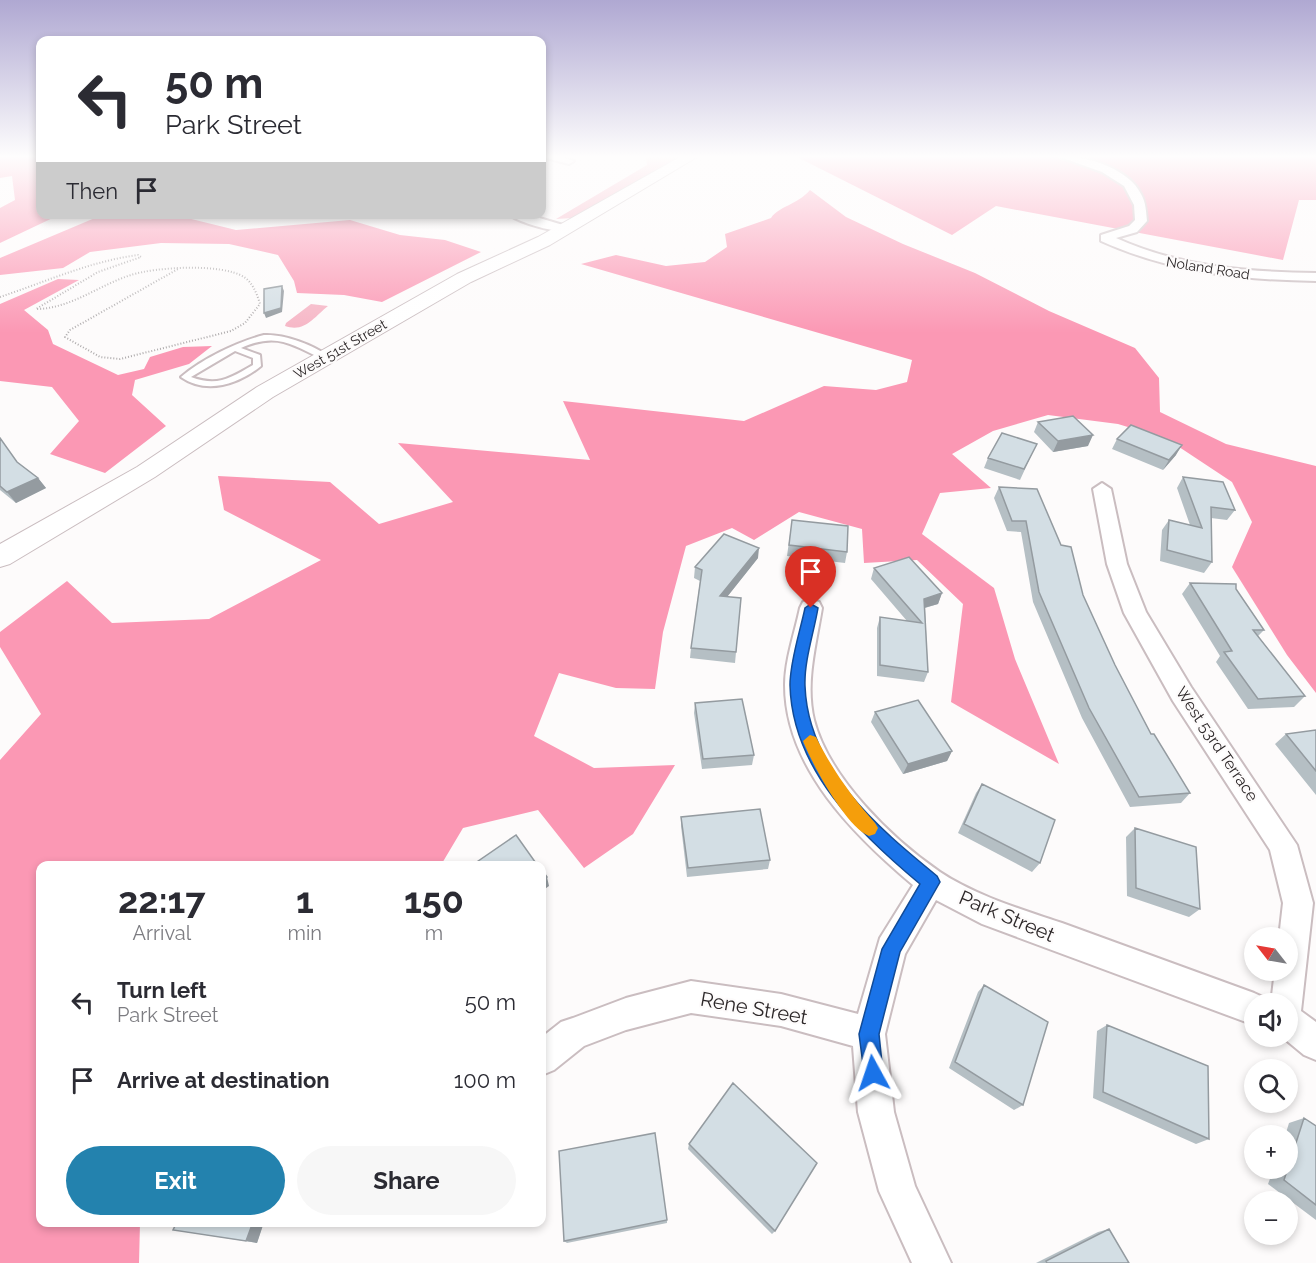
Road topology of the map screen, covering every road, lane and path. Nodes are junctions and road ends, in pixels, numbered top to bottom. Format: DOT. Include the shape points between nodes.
graph roads {
  1 [pos="588,216"];
  2 [pos="1140,216"];
  3 [pos="527,219"];
  4 [pos="546,219"];
  5 [pos="567,228"];
  6 [pos="178,269"];
  7 [pos="1316,277"];
  8 [pos="0,297"];
  9 [pos="197,341"];
  10 [pos="208,342"];
  11 [pos="237,349"];
  12 [pos="326,357"];
  13 [pos="1102,489"];
  14 [pos="2,552"];
  15 [pos="811,608"];
  16 [pos="931,882"];
  17 [pos="1288,993"];
  18 [pos="1244,1005"];
  19 [pos="1298,1029"];
  20 [pos="869,1034"];
  21 [pos="1316,1043"];
  22 [pos="546,1055"];
  23 [pos="932,1263"];
  1 -- 5 [label="street, West 51st Street"];
  2 -- 7 [label="street, Noland Road" via="1133,229 1105,238 1144,256 1178,265 1245,276"];
  3 -- 5 [label="street"];
  4 -- 5 [label="street"];
  5 -- 12 [label="street, West 51st Street" via="464,278"];
  6 -- 8 [label="path" via="126,277 51,308 36,309 98,272 141,256 113,257"];
  6 -- 9 [label="path" via="241,276 255,286 260,304 236,328"];
  6 -- 9 [label="path" via="64,335 111,360"];
  9 -- 10 [label="path"];
  11 -- 11 [label="lane" via="221,357 185,377 206,386 228,382 257,366 257,357"];
  11 -- 12 [label="lane" via="273,337"];
  12 -- 14 [label="street, West 51st Street" via="249,401 146,472"];
  13 -- 17 [label="street, West 53rd Terrace" via="1117,564 1136,613 1182,694 1283,845 1298,903"];
  15 -- 16 [label="street, Park Street" via="797,684 802,721 817,757 845,801 879,839"];
  16 -- 18 [label="street, Park Street" via="982,909"];
  16 -- 20 [label="street" via="891,949"];
  19 -- 21 [label="street"];
  20 -- 22 [label="street, Rene Street" via="781,1010 691,997 626,1014 573,1034"];
  20 -- 23 [label="street" via="876,1112 898,1191"];
}
